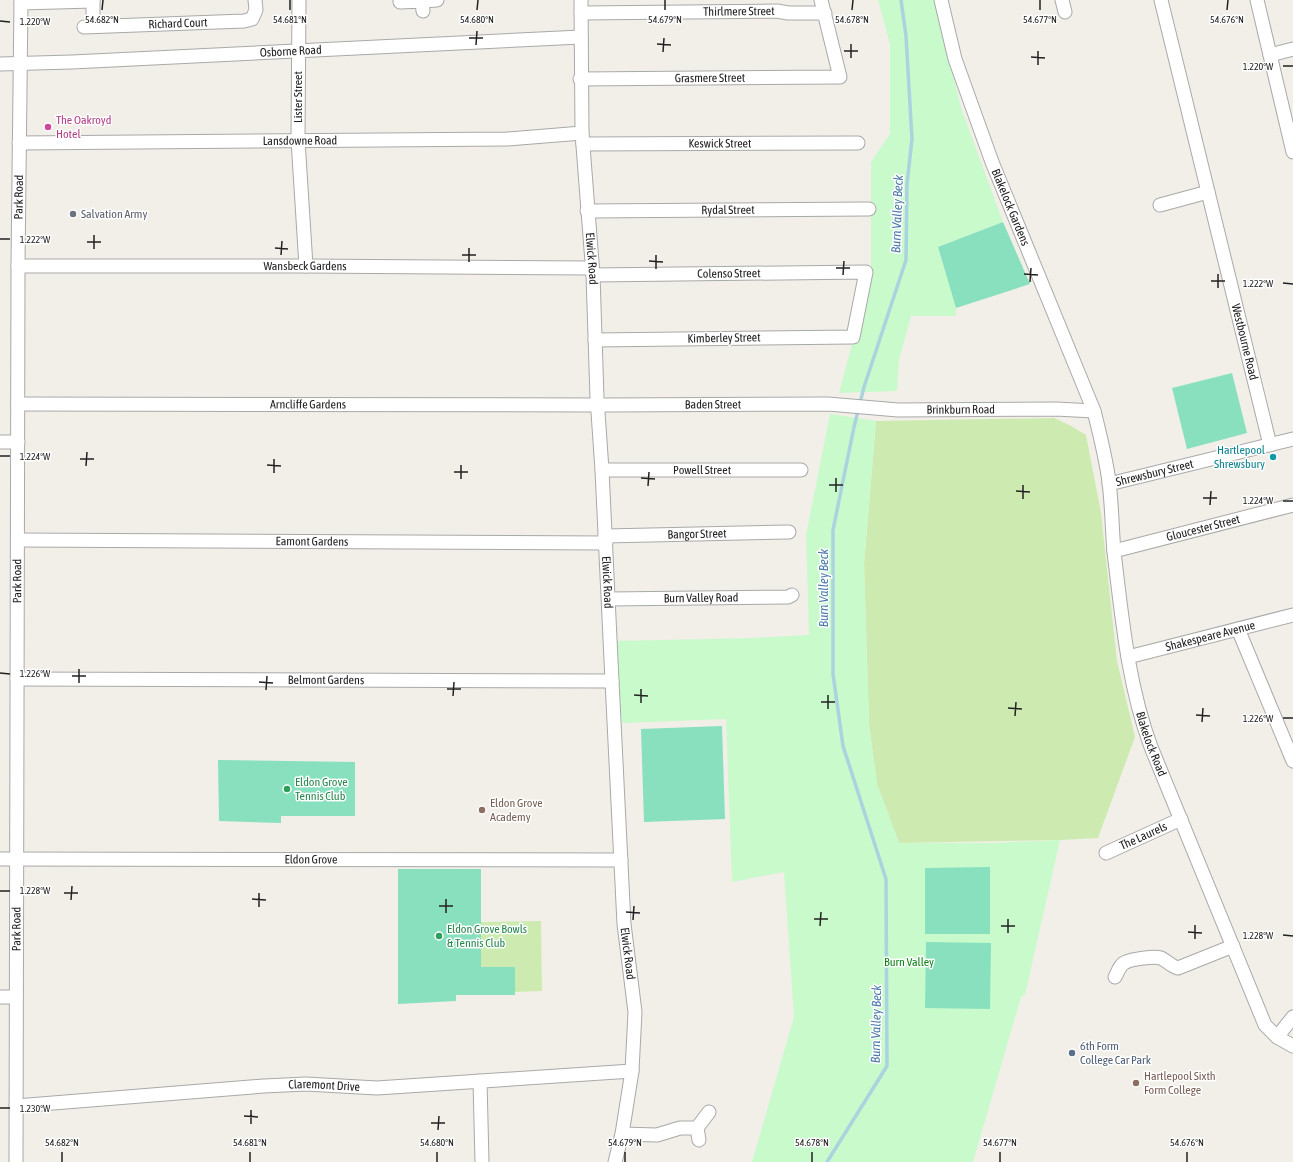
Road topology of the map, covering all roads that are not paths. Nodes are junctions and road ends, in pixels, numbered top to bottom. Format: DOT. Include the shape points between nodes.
graph roads {
  1 [pos="93,0"];
  2 [pos="255,0"];
  3 [pos="299,0"];
  4 [pos="400,0"];
  5 [pos="437,0"];
  6 [pos="821,0"];
  7 [pos="941,0"];
  8 [pos="1161,0"];
  9 [pos="1257,0"];
  10 [pos="21,1"];
  11 [pos="423,6"];
  12 [pos="581,7"];
  13 [pos="825,13"];
  14 [pos="581,37"];
  15 [pos="1293,49"];
  16 [pos="298,51"];
  17 [pos="1270,55"];
  18 [pos="0,64"];
  19 [pos="20,64"];
  20 [pos="580,79"];
  21 [pos="1289,116"];
  22 [pos="582,139"];
  23 [pos="298,140"];
  24 [pos="19,143"];
  25 [pos="858,143"];
  26 [pos="1293,152"];
  27 [pos="1208,192"];
  28 [pos="1160,205"];
  29 [pos="869,209"];
  30 [pos="587,211"];
  31 [pos="18,266"];
  32 [pos="306,266"];
  33 [pos="593,272"];
  34 [pos="853,337"];
  35 [pos="595,340"];
  36 [pos="18,404"];
  37 [pos="828,404"];
  38 [pos="598,405"];
  39 [pos="1094,411"];
  40 [pos="1293,439"];
  41 [pos="0,442"];
  42 [pos="18,442"];
  43 [pos="1270,445"];
  44 [pos="602,470"];
  45 [pos="801,470"];
  46 [pos="1109,484"];
  47 [pos="1293,505"];
  48 [pos="790,532"];
  49 [pos="606,539"];
  50 [pos="18,540"];
  51 [pos="1114,552"];
  52 [pos="792,595"];
  53 [pos="609,599"];
  54 [pos="1293,615"];
  55 [pos="1238,629"];
  56 [pos="1128,657"];
  57 [pos="16,679"];
  58 [pos="612,681"];
  59 [pos="1293,761"];
  60 [pos="1181,820"];
  61 [pos="1106,853"];
  62 [pos="16,858"];
  63 [pos="0,859"];
  64 [pos="622,860"];
  65 [pos="1233,946"];
  66 [pos="1115,977"];
  67 [pos="16,996"];
  68 [pos="0,997"];
  69 [pos="1293,1017"];
  70 [pos="1277,1037"];
  71 [pos="1293,1046"];
  72 [pos="632,1071"];
  73 [pos="480,1081"];
  74 [pos="16,1106"];
  75 [pos="709,1112"];
  76 [pos="622,1134"];
  77 [pos="16,1162"];
  78 [pos="482,1162"];
  79 [pos="615,1162"];
  1 -- 2 [label="street, Richard Court" via="89,23 252,19 256,10"];
  1 -- 10 [label="street"];
  3 -- 16 [label="street, Lister Street"];
  4 -- 11 [label="street"];
  5 -- 11 [label="street"];
  6 -- 13 [label="street"];
  7 -- 39 [label="street, Blakelock Gardens" via="955,60 992,162"];
  8 -- 27 [label="street, Westbourne Road"];
  9 -- 17 [label="street"];
  10 -- 19 [label="street, Park Road"];
  12 -- 13 [label="street, Thirlmere Street"];
  12 -- 14 [label="street, Elwick Road"];
  13 -- 20 [label="street, Grasmere Street" via="840,77"];
  14 -- 16 [label="street, Osborne Road"];
  14 -- 20 [label="street, Elwick Road"];
  15 -- 17 [label="street"];
  16 -- 19 [label="street, Osborne Road"];
  16 -- 23 [label="street, Lister Street"];
  17 -- 21 [label="street"];
  18 -- 19 [label="street, Osborne Road"];
  19 -- 24 [label="street, Park Road"];
  20 -- 22 [label="street, Elwick Road"];
  21 -- 26 [label="street"];
  22 -- 23 [label="street, Lansdowne Road"];
  22 -- 25 [label="street, Keswick Street"];
  22 -- 30 [label="street, Elwick Road"];
  23 -- 24 [label="street, Lansdowne Road"];
  23 -- 32 [label="street, Lister Street"];
  24 -- 31 [label="street, Park Road"];
  27 -- 28 [label="street"];
  27 -- 43 [label="street, Westbourne Road"];
  29 -- 30 [label="street, Rydal Street"];
  30 -- 33 [label="street, Elwick Road"];
  31 -- 32 [label="street, Wansbeck Gardens"];
  31 -- 36 [label="street, Park Road"];
  32 -- 33 [label="street, Wansbeck Gardens"];
  33 -- 34 [label="street, Colenso Street" via="866,272"];
  33 -- 35 [label="street, Elwick Road"];
  34 -- 35 [label="street, Kimberley Street"];
  35 -- 38 [label="street, Elwick Road"];
  36 -- 38 [label="street, Arncliffe Gardens"];
  36 -- 42 [label="street, Park Road"];
  37 -- 38 [label="street, Baden Street"];
  37 -- 39 [label="street, Brinkburn Road" via="898,410 1056,408"];
  38 -- 44 [label="street, Elwick Road"];
  39 -- 46 [label="street, Blakelock Road" via="1103,444"];
  40 -- 43 [label="street, Shrewsbury Street"];
  41 -- 42 [label="street"];
  42 -- 50 [label="street, Park Road"];
  43 -- 46 [label="street, Shrewsbury Street"];
  44 -- 45 [label="street, Powell Street"];
  44 -- 49 [label="street, Elwick Road"];
  46 -- 51 [label="street, Blakelock Road"];
  47 -- 51 [label="street, Gloucester Street"];
  48 -- 49 [label="street, Bangor Street"];
  49 -- 50 [label="street, Eamont Gardens"];
  49 -- 53 [label="street, Elwick Road"];
  50 -- 57 [label="street, Park Road"];
  51 -- 56 [label="street, Blakelock Road"];
  52 -- 53 [label="street, Burn Valley Road"];
  53 -- 58 [label="street, Elwick Road"];
  54 -- 55 [label="street, Shakespeare Avenue"];
  55 -- 56 [label="street, Shakespeare Avenue"];
  55 -- 59 [label="street"];
  56 -- 60 [label="street, Blakelock Road" via="1141,720"];
  57 -- 58 [label="street, Belmont Gardens"];
  57 -- 62 [label="street, Park Road"];
  58 -- 64 [label="street, Elwick Road"];
  60 -- 61 [label="street, The Laurels"];
  60 -- 65 [label="street, Blakelock Road"];
  62 -- 63 [label="street, Eldon Grove"];
  62 -- 64 [label="street, Eldon Grove"];
  62 -- 67 [label="street, Park Road"];
  64 -- 72 [label="street, Elwick Road" via="624,924 635,1012"];
  65 -- 66 [label="street" via="1178,968 1158,957 1126,962 1121,965"];
  65 -- 70 [label="street, Blakelock Road" via="1265,1025"];
  67 -- 68 [label="street"];
  67 -- 74 [label="street, Park Road"];
  69 -- 70 [label="street"];
  70 -- 71 [label="street, Blakelock Road"];
  72 -- 73 [label="street, Claremont Drive"];
  72 -- 76 [label="street, Elwick Road"];
  73 -- 74 [label="street, Claremont Drive" via="377,1088 306,1084 264,1086"];
  73 -- 78 [label="street"];
  74 -- 77 [label="street, Park Road"];
  75 -- 76 [label="street" via="698,1134 680,1128 657,1135"];
  76 -- 79 [label="street, Elwick Road"];
}
